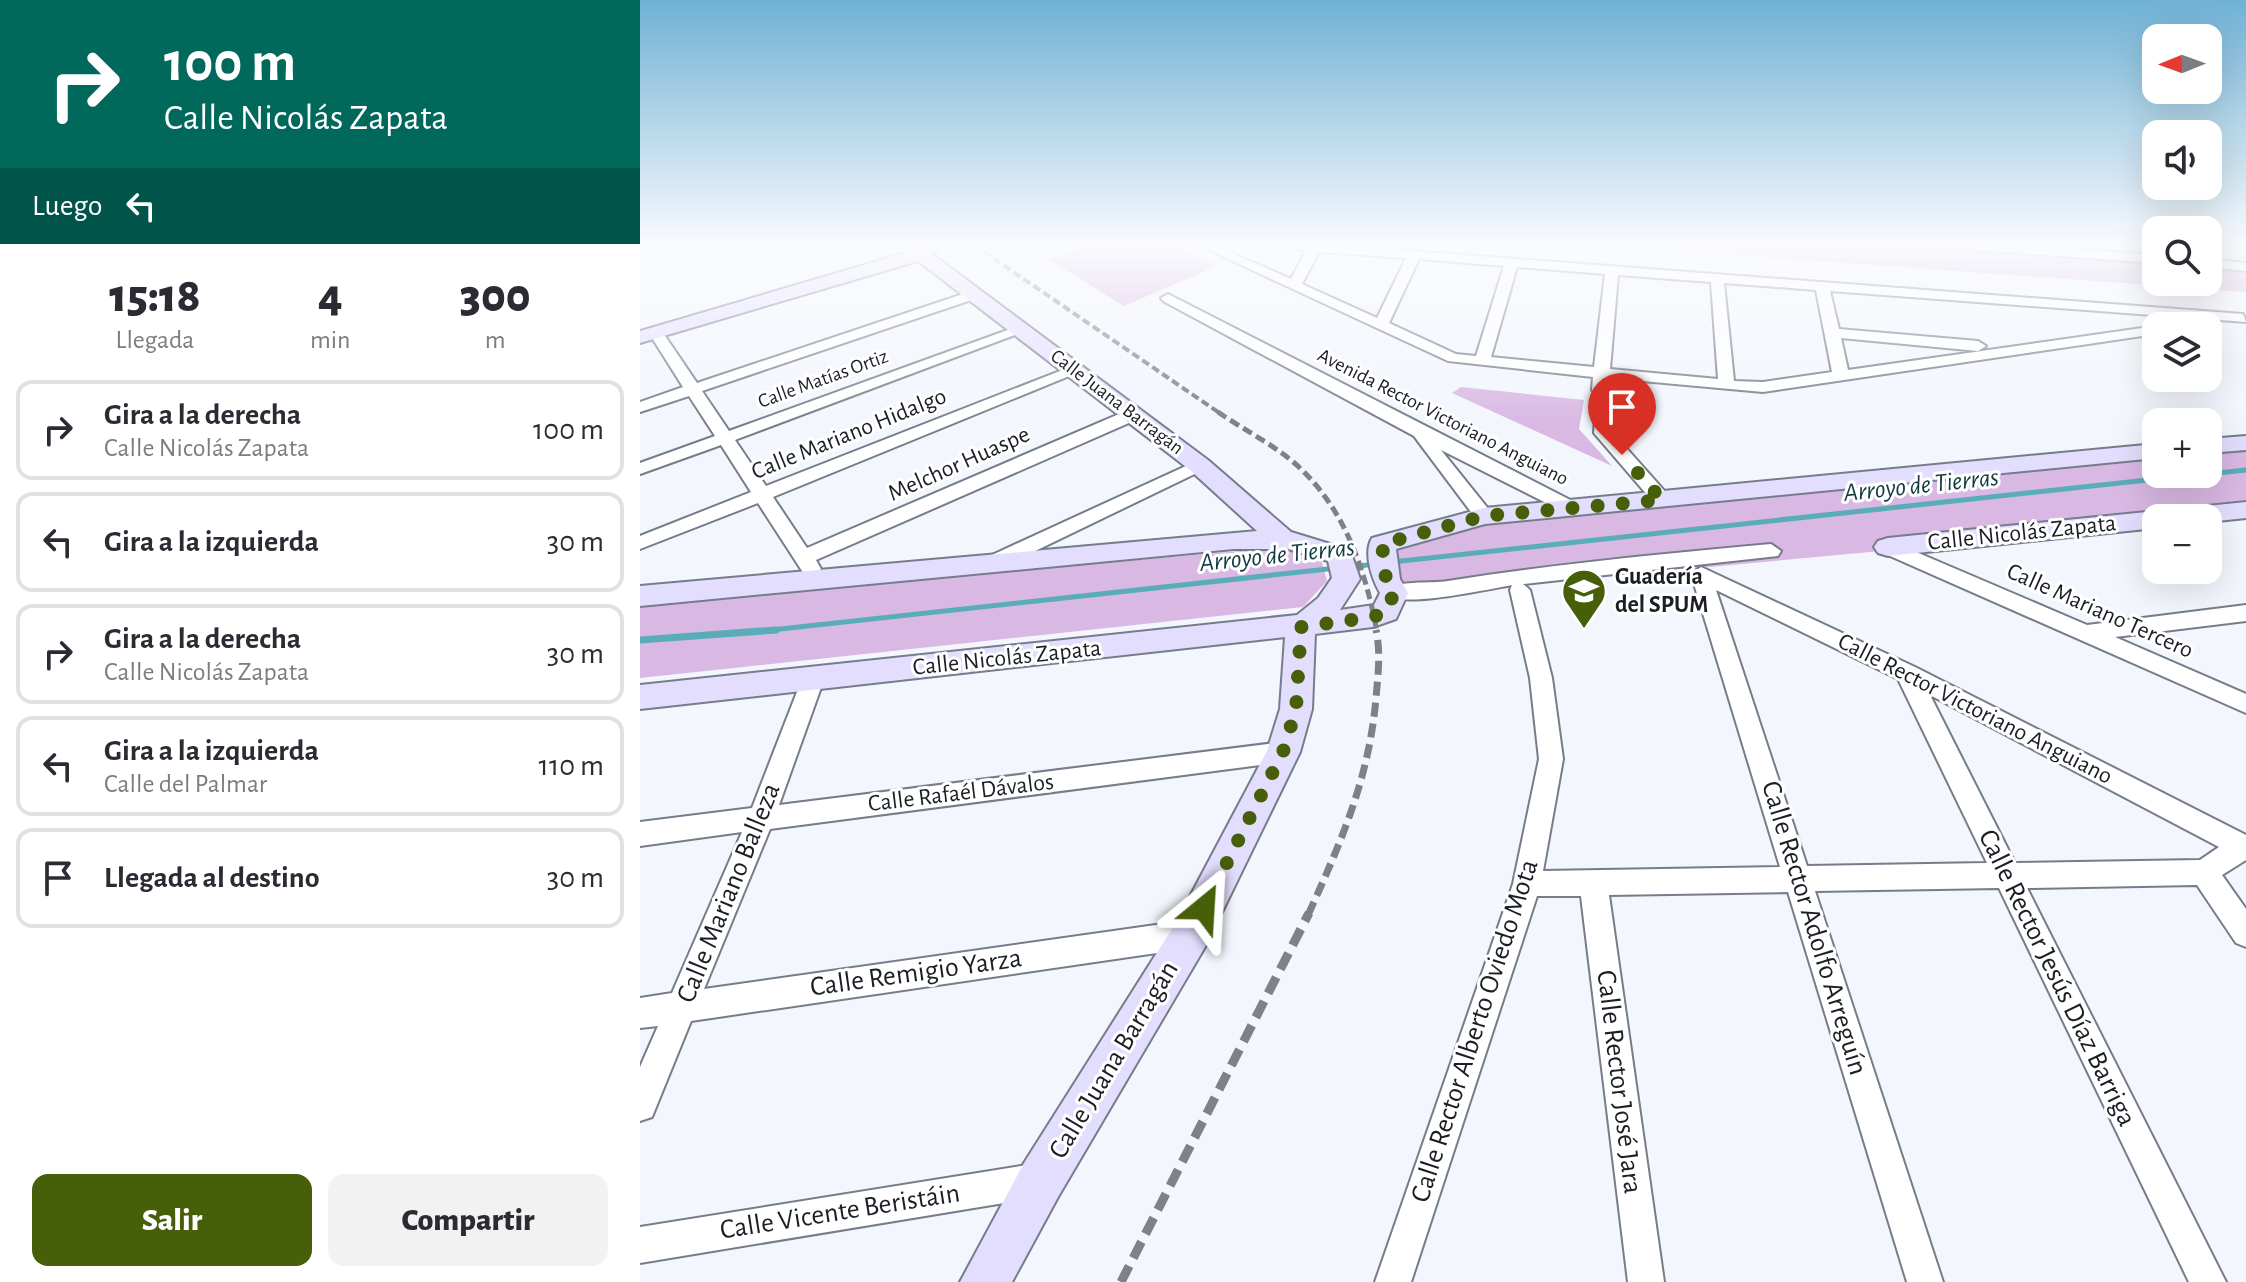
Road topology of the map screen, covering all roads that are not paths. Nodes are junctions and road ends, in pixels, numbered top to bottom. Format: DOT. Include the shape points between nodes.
graph roads {
  1 [pos="759,305"];
  2 [pos="943,305"];
  3 [pos="989,305"];
  4 [pos="1181,305"];
  5 [pos="1336,305"];
  6 [pos="1391,305"];
  7 [pos="1499,305"];
  8 [pos="1609,305"];
  9 [pos="1719,305"];
  10 [pos="1826,305"];
  11 [pos="2076,305"];
  12 [pos="2245,318"];
  13 [pos="2222,321"];
  14 [pos="1381,325"];
  15 [pos="1021,330"];
  16 [pos="2142,332"];
  17 [pos="1832,333"];
  18 [pos="652,338"];
  19 [pos="2017,349"];
  20 [pos="640,350"];
  21 [pos="1482,361"];
  22 [pos="1076,370"];
  23 [pos="1841,376"];
  24 [pos="1726,385"];
  25 [pos="1602,388"];
  26 [pos="693,389"];
  27 [pos="640,407"];
  28 [pos="1132,415"];
  29 [pos="1417,431"];
  30 [pos="725,438"];
  31 [pos="2246,443"];
  32 [pos="2222,445"];
  33 [pos="2142,452"];
  34 [pos="1199,465"];
  35 [pos="640,469"];
  36 [pos="763,494"];
  37 [pos="1662,500"];
  38 [pos="1571,508"];
  39 [pos="2246,510"];
  40 [pos="2222,513"];
  41 [pos="1484,516"];
  42 [pos="2142,521"];
  43 [pos="1281,538"];
  44 [pos="640,543"];
  45 [pos="1888,547"];
  46 [pos="1771,551"];
  47 [pos="999,560"];
  48 [pos="811,568"];
  49 [pos="1701,574"];
  50 [pos="1387,575"];
  51 [pos="1520,590"];
  52 [pos="640,596"];
  53 [pos="2246,613"];
  54 [pos="1301,627"];
  55 [pos="2086,633"];
  56 [pos="1907,673"];
  57 [pos="813,679"];
  58 [pos="640,697"];
  59 [pos="2246,704"];
  60 [pos="1283,752"];
  61 [pos="761,818"];
  62 [pos="640,834"];
  63 [pos="2245,848"];
  64 [pos="2204,872"];
  65 [pos="2005,875"];
  66 [pos="1800,879"];
  67 [pos="1593,883"];
  68 [pos="1527,884"];
  69 [pos="2246,933"];
  70 [pos="1191,934"];
  71 [pos="684,1007"];
  72 [pos="640,1013"];
  73 [pos="640,1105"];
  74 [pos="1041,1180"];
  75 [pos="640,1245"];
  76 [pos="985,1282"];
  77 [pos="1393,1282"];
  78 [pos="1646,1282"];
  79 [pos="1925,1282"];
  80 [pos="2208,1282"];
  1 -- 18 [label="street"];
  2 -- 26 [label="street"];
  3 -- 15 [label="street, Calle Juana Barragán"];
  4 -- 29 [label="street, Avenida Rector Victoriano Anguiano"];
  5 -- 14 [label="street"];
  6 -- 14 [label="street"];
  7 -- 21 [label="street"];
  8 -- 25 [label="street"];
  9 -- 24 [label="street"];
  10 -- 17 [label="street"];
  11 -- 12 [label="street"];
  12 -- 13 [label="street"];
  14 -- 21 [label="street" via="1453,358"];
  15 -- 22 [label="street, Calle Juana Barragán"];
  15 -- 30 [label="street, Calle Matías Ortiz"];
  16 -- 19 [label="street"];
  17 -- 19 [label="street"];
  17 -- 23 [label="street"];
  18 -- 20 [label="street"];
  18 -- 26 [label="street"];
  19 -- 23 [label="street"];
  21 -- 25 [label="street"];
  22 -- 28 [label="street, Calle Juana Barragán"];
  22 -- 36 [label="street, Calle Mariano Hidalgo"];
  23 -- 24 [label="street" via="1763,387"];
  24 -- 25 [label="street"];
  25 -- 37 [label="street" via="1603,433"];
  26 -- 27 [label="street"];
  26 -- 30 [label="street"];
  28 -- 34 [label="street, Calle Juana Barragán"];
  28 -- 48 [label="street, Melchor Huaspe"];
  29 -- 38 [label="street, Avenida Rector Victoriano Anguiano"];
  29 -- 41 [label="street"];
  30 -- 35 [label="street, Calle Matías Ortiz"];
  30 -- 36 [label="street"];
  31 -- 32 [label="street"];
  33 -- 37 [label="street"];
  34 -- 43 [label="street, Calle Juana Barragán"];
  34 -- 47 [label="street"];
  36 -- 44 [label="street, Calle Mariano Hidalgo"];
  36 -- 48 [label="street"];
  37 -- 38 [label="street"];
  38 -- 41 [label="street"];
  39 -- 40 [label="street"];
  41 -- 50 [label="street" via="1382,544"];
  42 -- 45 [label="street, Calle Nicolás Zapata"];
  43 -- 47 [label="street"];
  43 -- 54 [label="street" via="1321,545 1343,567 1328,605"];
  45 -- 55 [label="street, Calle Mariano Tercero"];
  46 -- 50 [label="street" via="1577,568 1431,591"];
  47 -- 48 [label="street"];
  48 -- 52 [label="street"];
  49 -- 56 [label="street, Calle Rector Victoriano Anguiano"];
  49 -- 66 [label="street, Calle Rector Adolfo Arreguín"];
  50 -- 54 [label="street, Calle Nicolás Zapata" via="1386,612"];
  51 -- 68 [label="street, Calle Rector Alberto Oviedo Mota" via="1541,678 1551,759"];
  53 -- 55 [label="street"];
  54 -- 57 [label="street, Calle Nicolás Zapata"];
  54 -- 60 [label="street, Calle Juana Barragán" via="1296,709"];
  55 -- 59 [label="street, Calle Mariano Tercero"];
  56 -- 63 [label="street, Calle Rector Victoriano Anguiano"];
  56 -- 65 [label="street, Calle Rector Jesús Díaz Barriga"];
  57 -- 58 [label="street, Calle Nicolás Zapata"];
  57 -- 61 [label="street, Calle Mariano Balleza"];
  60 -- 61 [label="street, Calle Rafaél Dávalos"];
  60 -- 70 [label="street, Calle Juana Barragán"];
  61 -- 62 [label="street, Calle Rafaél Dávalos"];
  61 -- 71 [label="street, Calle Mariano Balleza"];
  63 -- 64 [label="street"];
  64 -- 65 [label="street"];
  64 -- 69 [label="street"];
  65 -- 66 [label="street"];
  65 -- 80 [label="street, Calle Rector Jesús Díaz Barriga"];
  66 -- 67 [label="street"];
  66 -- 79 [label="street, Calle Rector Adolfo Arreguín"];
  67 -- 68 [label="street"];
  67 -- 78 [label="street, Calle Rector José Jara"];
  68 -- 77 [label="street, Calle Rector Alberto Oviedo Mota"];
  70 -- 71 [label="street, Calle Remigio Yarza"];
  70 -- 74 [label="street, Calle Juana Barragán"];
  71 -- 72 [label="street, Calle Remigio Yarza"];
  71 -- 73 [label="street, Calle Mariano Balleza"];
  74 -- 75 [label="street, Calle Vicente Beristáin"];
  74 -- 76 [label="street, Calle Juana Barragán"];
}
